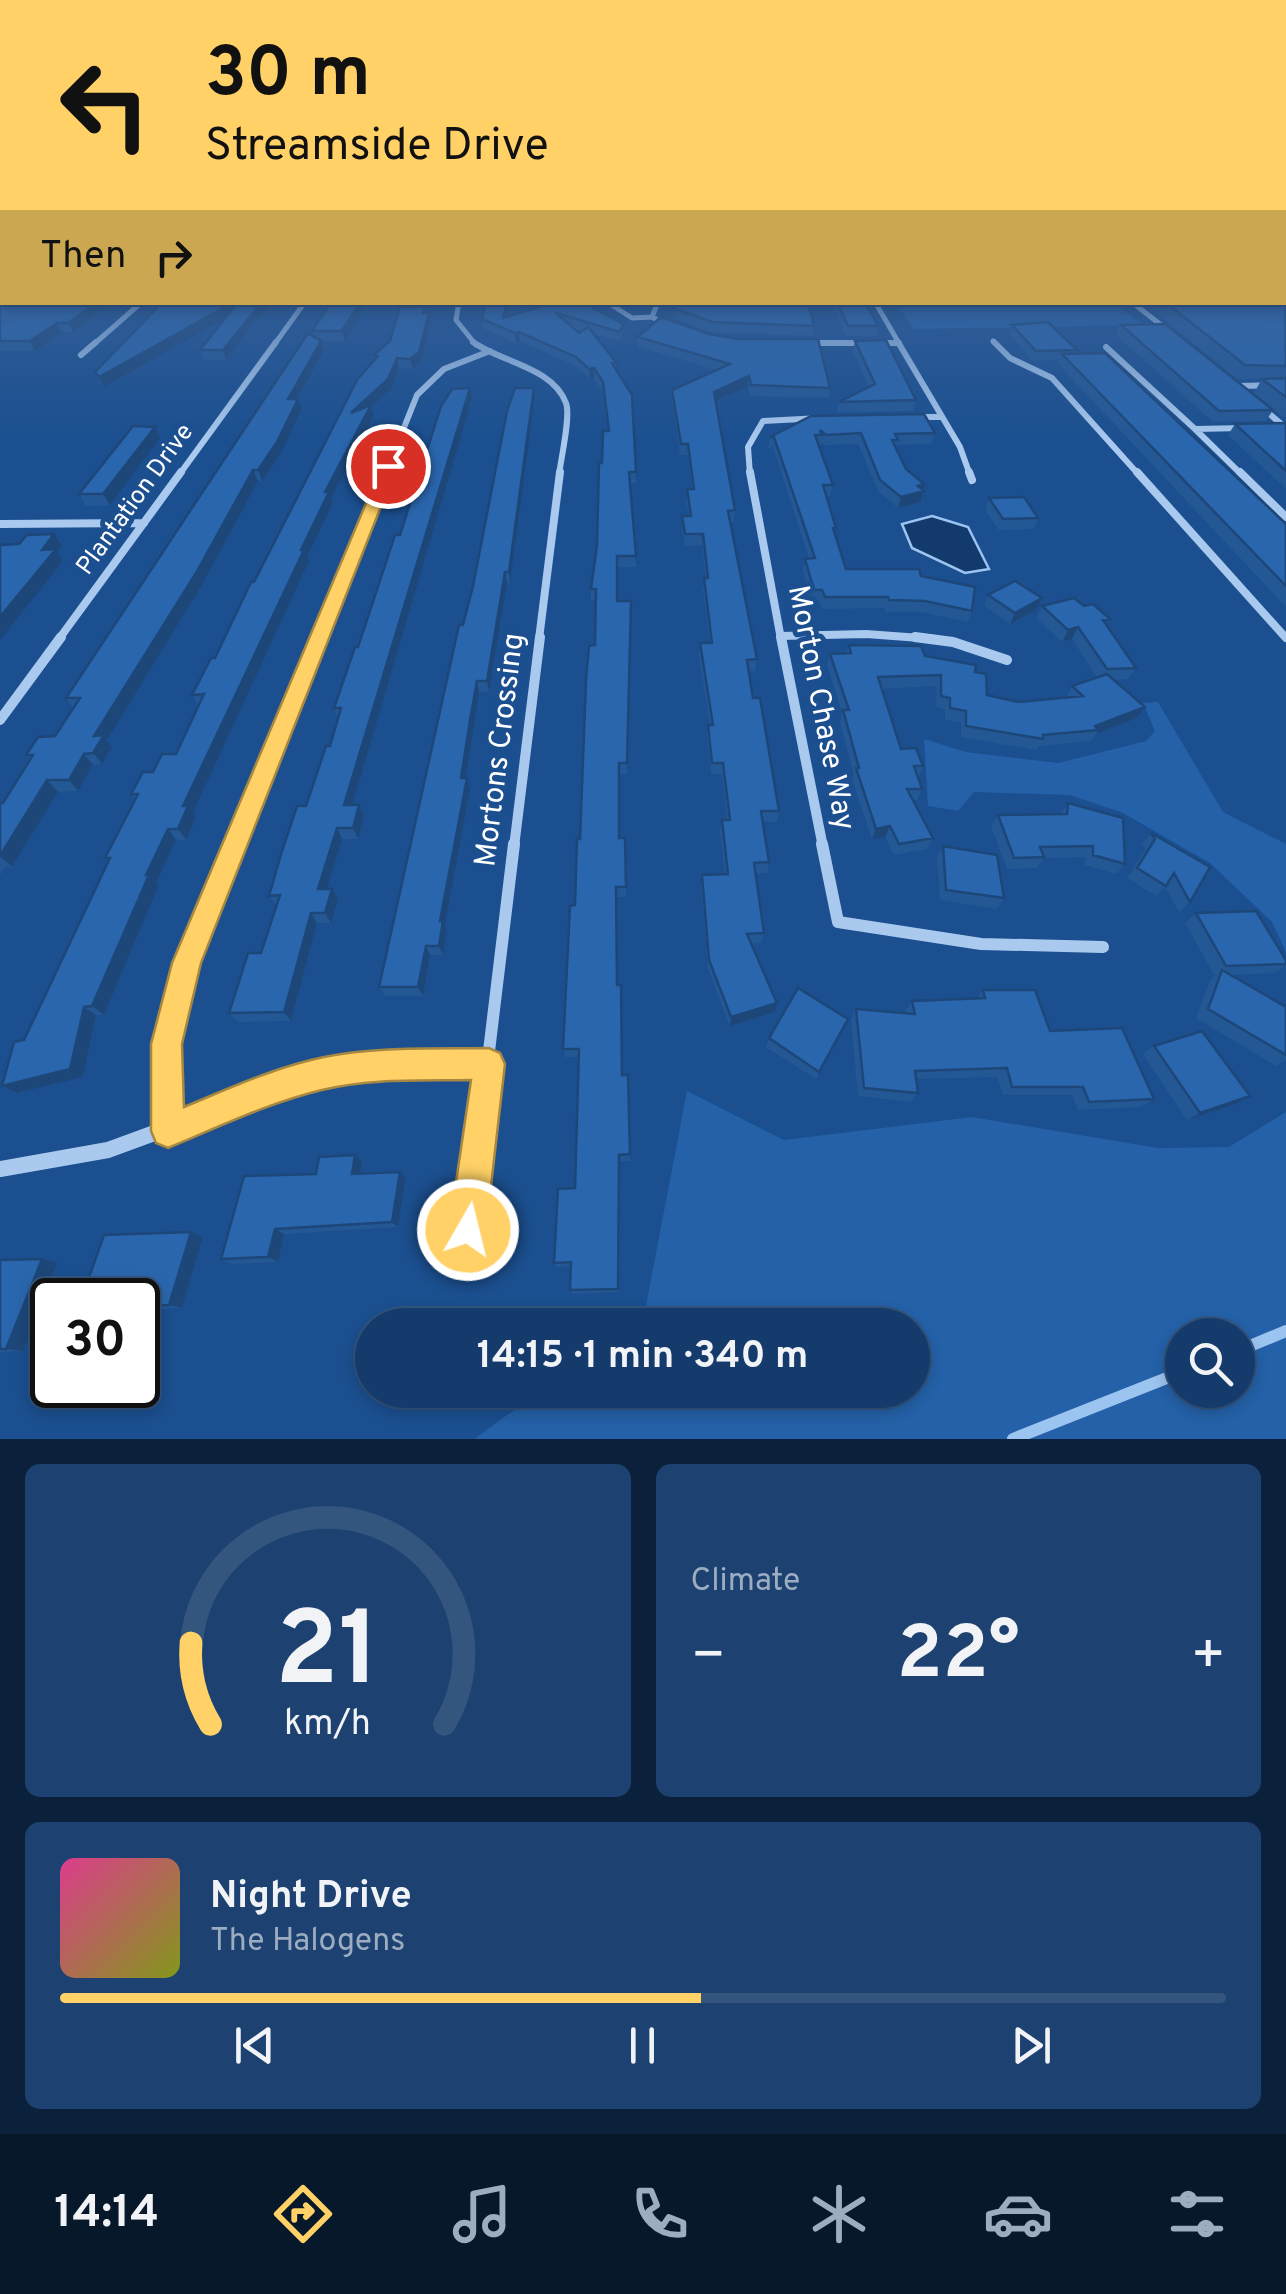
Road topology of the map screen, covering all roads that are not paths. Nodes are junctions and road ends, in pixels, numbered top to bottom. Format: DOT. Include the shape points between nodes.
graph roads {
  1 [pos="136,307"];
  2 [pos="301,307"];
  3 [pos="458,307"];
  4 [pos="615,307"];
  5 [pos="656,307"];
  6 [pos="878,307"];
  7 [pos="1140,307"];
  8 [pos="652,317"];
  9 [pos="684,332"];
  10 [pos="1178,338"];
  11 [pos="993,341"];
  12 [pos="788,343"];
  13 [pos="899,343"];
  14 [pos="1106,347"];
  15 [pos="490,351"];
  16 [pos="81,355"];
  17 [pos="1223,374"];
  18 [pos="1238,386"];
  19 [pos="1286,386"];
  20 [pos="904,417"];
  21 [pos="942,417"];
  22 [pos="828,418"];
  23 [pos="1249,428"];
  24 [pos="1267,428"];
  25 [pos="1286,428"];
  26 [pos="1195,429"];
  27 [pos="972,480"];
  28 [pos="1286,516"];
  29 [pos="144,523"];
  30 [pos="0,524"];
  31 [pos="1274,624"];
  32 [pos="1286,624"];
  33 [pos="780,636"];
  34 [pos="1286,638"];
  35 [pos="1008,660"];
  36 [pos="0,700"];
  37 [pos="15,700"];
  38 [pos="0,720"];
  39 [pos="1103,946"];
  40 [pos="489,1064"];
  41 [pos="168,1131"];
  42 [pos="0,1169"];
  43 [pos="463,1264"];
  1 -- 16 [label="street"];
  2 -- 29 [label="street, Plantation Drive"];
  3 -- 15 [label="street, Mortons Crossing" via="458,329"];
  4 -- 8 [label="street" via="632,318"];
  5 -- 8 [label="street"];
  6 -- 13 [label="street"];
  7 -- 10 [label="street"];
  8 -- 9 [label="street"];
  11 -- 31 [label="street" via="1010,358 1052,378"];
  12 -- 13 [label="street"];
  13 -- 21 [label="street"];
  14 -- 26 [label="street"];
  15 -- 40 [label="street, Mortons Crossing" via="550,380 568,405"];
  15 -- 41 [label="street" via="444,369 417,396 187,963 167,1044"];
  17 -- 18 [label="street"];
  18 -- 19 [label="street"];
  18 -- 25 [label="street"];
  20 -- 21 [label="street"];
  21 -- 27 [label="street"];
  22 -- 33 [label="street, Morton Chase Way" via="763,421 748,447"];
  23 -- 26 [label="street"];
  24 -- 25 [label="street"];
  26 -- 28 [label="street"];
  29 -- 30 [label="street"];
  29 -- 37 [label="street, Plantation Drive"];
  31 -- 32 [label="street"];
  31 -- 34 [label="street"];
  33 -- 35 [label="street" via="884,634 975,644"];
  33 -- 39 [label="street, Morton Chase Way" via="838,922 981,944"];
  36 -- 37 [label="street"];
  37 -- 38 [label="street, Plantation Drive"];
  40 -- 41 [label="street" via="325,1073"];
  40 -- 43 [label="street, Mortons Crossing"];
  41 -- 42 [label="street" via="100,1153"];
}
